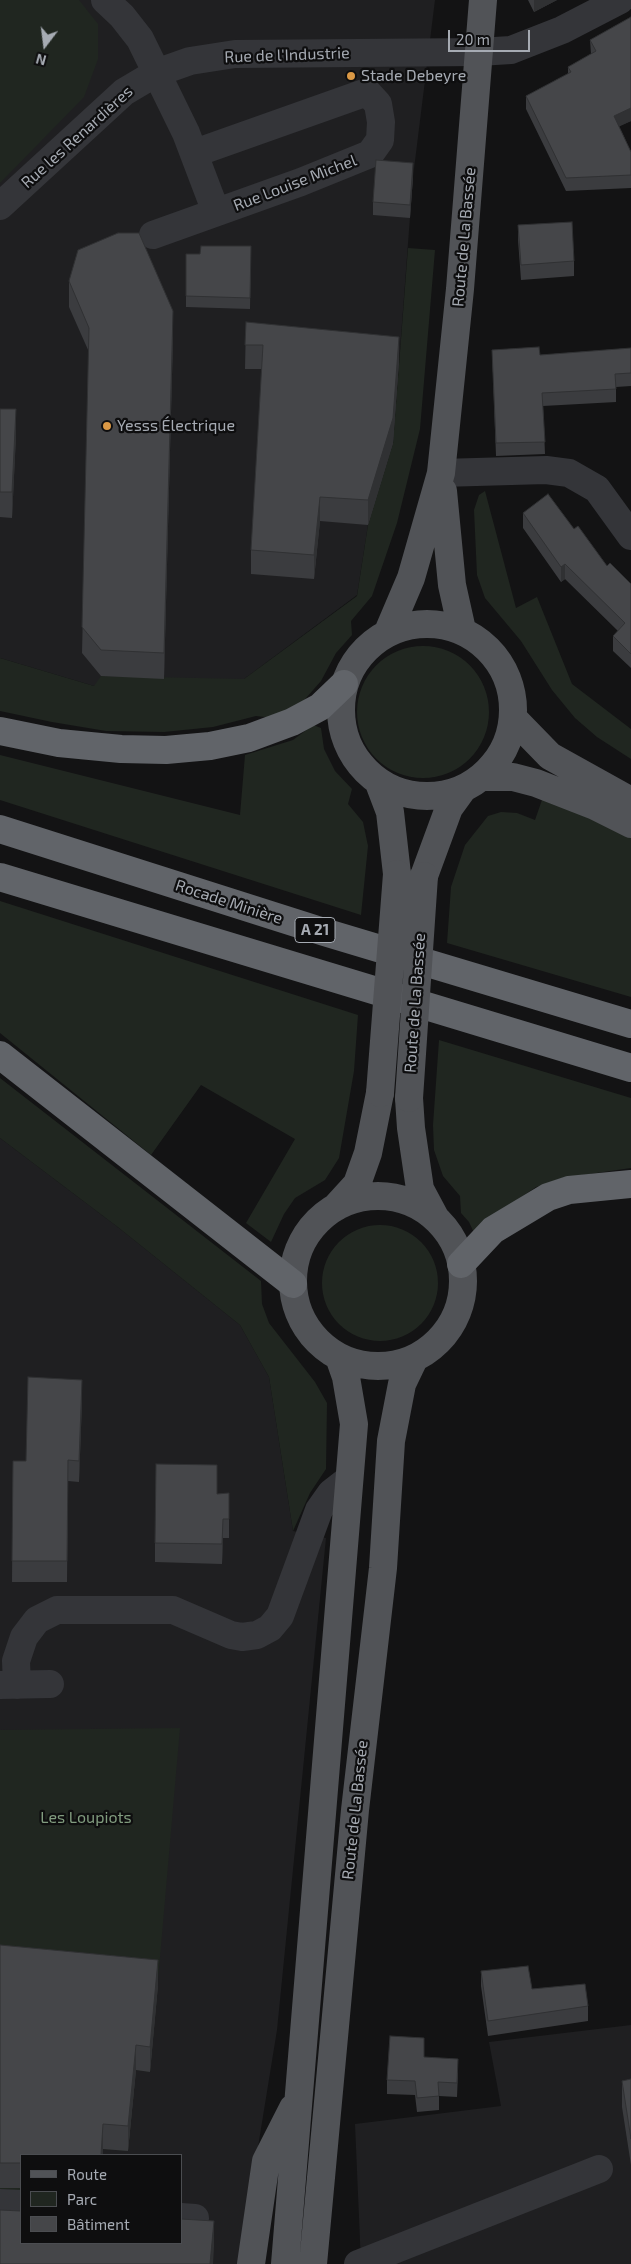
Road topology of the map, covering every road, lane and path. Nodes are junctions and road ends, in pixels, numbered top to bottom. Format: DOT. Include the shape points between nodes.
graph roads {
  1 [pos="105,0"];
  2 [pos="483,0"];
  3 [pos="620,0"];
  4 [pos="479,52"];
  5 [pos="156,73"];
  6 [pos="195,153"];
  7 [pos="0,206"];
  8 [pos="216,212"];
  9 [pos="153,235"];
  10 [pos="441,473"];
  11 [pos="631,536"];
  12 [pos="462,630"];
  13 [pos="388,632"];
  14 [pos="344,684"];
  15 [pos="513,718"];
  16 [pos="0,730"];
  17 [pos="379,783"];
  18 [pos="472,783"];
  19 [pos="631,801"];
  20 [pos="631,824"];
  21 [pos="0,830"];
  22 [pos="411,875"];
  23 [pos="0,877"];
  24 [pos="631,1024"];
  25 [pos="0,1055"];
  26 [pos="631,1068"];
  27 [pos="631,1184"];
  28 [pos="336,1207"];
  29 [pos="436,1219"];
  30 [pos="462,1264"];
  31 [pos="293,1284"];
  32 [pos="339,1357"];
  33 [pos="414,1359"];
  34 [pos="349,1479"];
  35 [pos="50,1684"];
  36 [pos="8,1685"];
  37 [pos="298,2098"];
  38 [pos="599,2169"];
  39 [pos="0,2202"];
  40 [pos="20,2204"];
  41 [pos="251,2264"];
  42 [pos="285,2264"];
  43 [pos="313,2264"];
  44 [pos="358,2264"];
  1 -- 5 [label="street" via="140,40"];
  2 -- 4 [label="main road, Route de La Bassée"];
  3 -- 4 [label="street" via="512,50"];
  4 -- 5 [label="street, Rue de l'Industrie" via="235,54 190,61"];
  4 -- 10 [label="main road, Route de La Bassée"];
  5 -- 6 [label="street"];
  5 -- 7 [label="street, Rue les Renardières" via="124,92"];
  6 -- 8 [label="street"];
  6 -- 8 [label="street, Rue Louise Michel" via="368,92 378,104 380,140 370,154"];
  8 -- 9 [label="street, Rue Louise Michel"];
  10 -- 11 [label="street" via="546,470 569,473 597,489"];
  10 -- 12 [label="main road, Route de La Bassée" via="452,585"];
  10 -- 13 [label="main road, Route de La Bassée" via="411,578"];
  12 -- 13 [label="main road" via="438,623 412,624"];
  12 -- 15 [label="main road" via="485,645 502,666 512,691"];
  13 -- 14 [label="main road" via="366,647 350,669"];
  14 -- 16 [label="highway" via="320,706 292,722 249,738 210,746 166,750 121,749 60,743"];
  14 -- 17 [label="main road" via="340,720 347,744 360,766"];
  15 -- 18 [label="main road" via="508,740 498,760"];
  15 -- 19 [label="main road" via="550,756"];
  17 -- 18 [label="main road" via="405,794 424,796 434,796"];
  17 -- 22 [label="main road, Route de La Bassée"];
  18 -- 20 [label="main road" via="514,777 595,806"];
  18 -- 22 [label="main road, Route de La Bassée" via="449,808 434,843"];
  21 -- 24 [label="highway, Rocade Minière / A 21"];
  22 -- 28 [label="main road, Route de La Bassée, bridge" via="380,1093 368,1153 357,1184"];
  22 -- 29 [label="main road, Route de La Bassée, bridge" via="410,1128 420,1189"];
  23 -- 26 [label="highway"];
  25 -- 31 [label="highway"];
  27 -- 30 [label="highway" via="569,1190 548,1197 493,1230"];
  28 -- 29 [label="main road" via="376,1196 397,1198"];
  28 -- 31 [label="main road" via="318,1221 304,1239 295,1261"];
  29 -- 30 [label="main road" via="456,1247"];
  30 -- 33 [label="main road" via="462,1292 454,1320 437,1343"];
  31 -- 32 [label="main road" via="301,1319 324,1347"];
  32 -- 33 [label="main road" via="357,1364 376,1366"];
  32 -- 34 [label="main road, Route de La Bassée" via="354,1424"];
  33 -- 43 [label="main road, Route de La Bassée" via="402,1384 390,1441 383,1568 354,1810"];
  34 -- 36 [label="street" via="331,1493 319,1510 280,1616 270,1628 257,1635 231,1636 173,1610 57,1610 37,1620 24,1637"];
  34 -- 37 [label="main road, Route de La Bassée"];
  35 -- 36 [label="street"];
  37 -- 41 [label="main road" via="266,2161"];
  37 -- 42 [label="main road, Route de La Bassée"];
  38 -- 44 [label="street"];
  39 -- 40 [label="street"];
}
